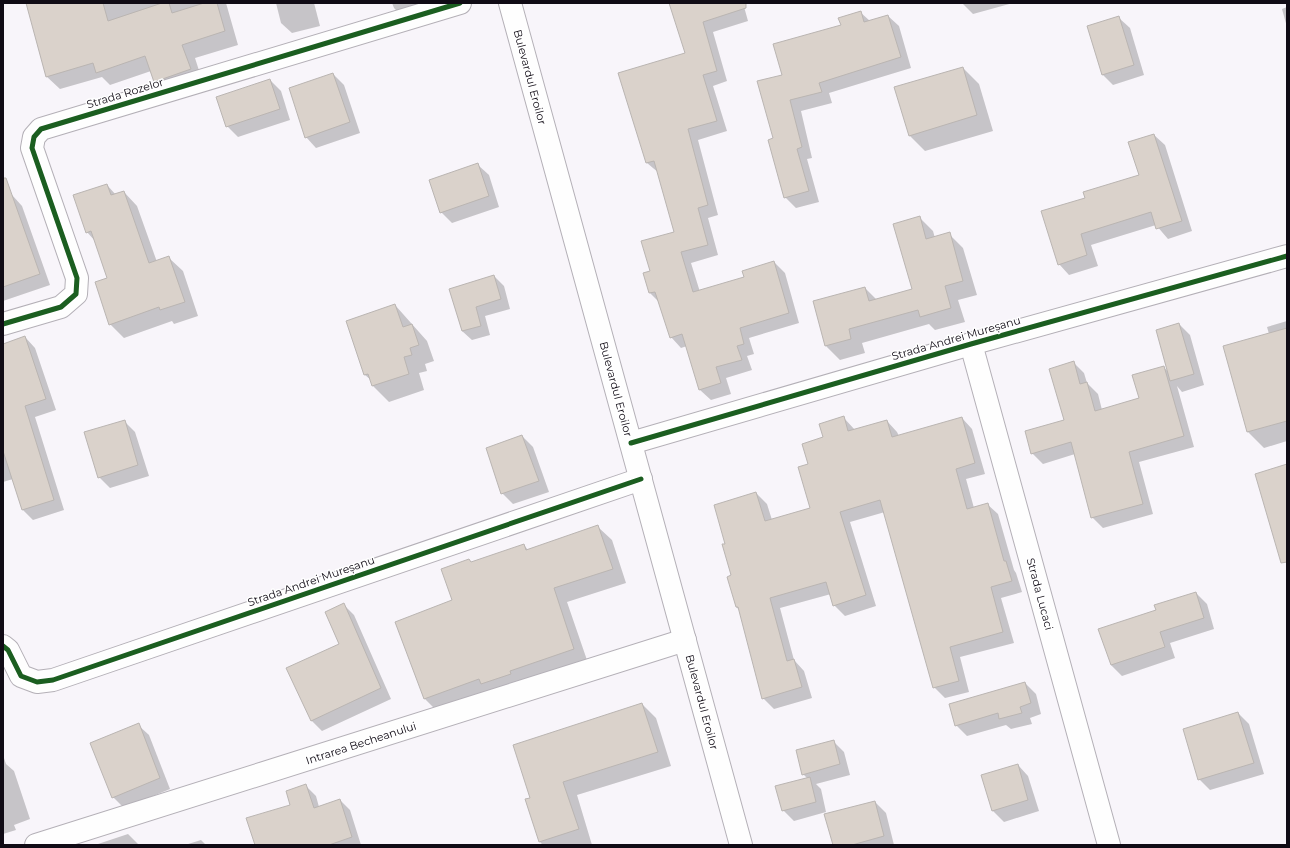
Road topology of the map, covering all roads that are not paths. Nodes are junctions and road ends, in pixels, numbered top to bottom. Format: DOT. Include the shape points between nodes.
graph roads {
  1 [pos="460,3"];
  2 [pos="510,3"];
  3 [pos="1287,256"];
  4 [pos="3,324"];
  5 [pos="971,344"];
  6 [pos="631,443"];
  7 [pos="641,479"];
  8 [pos="685,640"];
  9 [pos="3,646"];
  10 [pos="36,845"];
  11 [pos="741,845"];
  12 [pos="1109,845"];
  1 -- 4 [label="street, Strada Rozelor" via="40,129 34,137 32,148 77,278 76,294 61,307"];
  2 -- 6 [label="street, Bulevardul Eroilor"];
  3 -- 5 [label="street, Strada Andrei Mureșanu"];
  5 -- 6 [label="street, Strada Andrei Mureșanu"];
  5 -- 12 [label="street, Strada Lucaci"];
  6 -- 7 [label="street, Bulevardul Eroilor"];
  7 -- 8 [label="street, Bulevardul Eroilor"];
  7 -- 9 [label="street, Strada Andrei Mureșanu" via="53,680 37,682 21,676 8,650"];
  8 -- 10 [label="street, Intrarea Becheanului"];
  8 -- 11 [label="street, Bulevardul Eroilor"];
}
